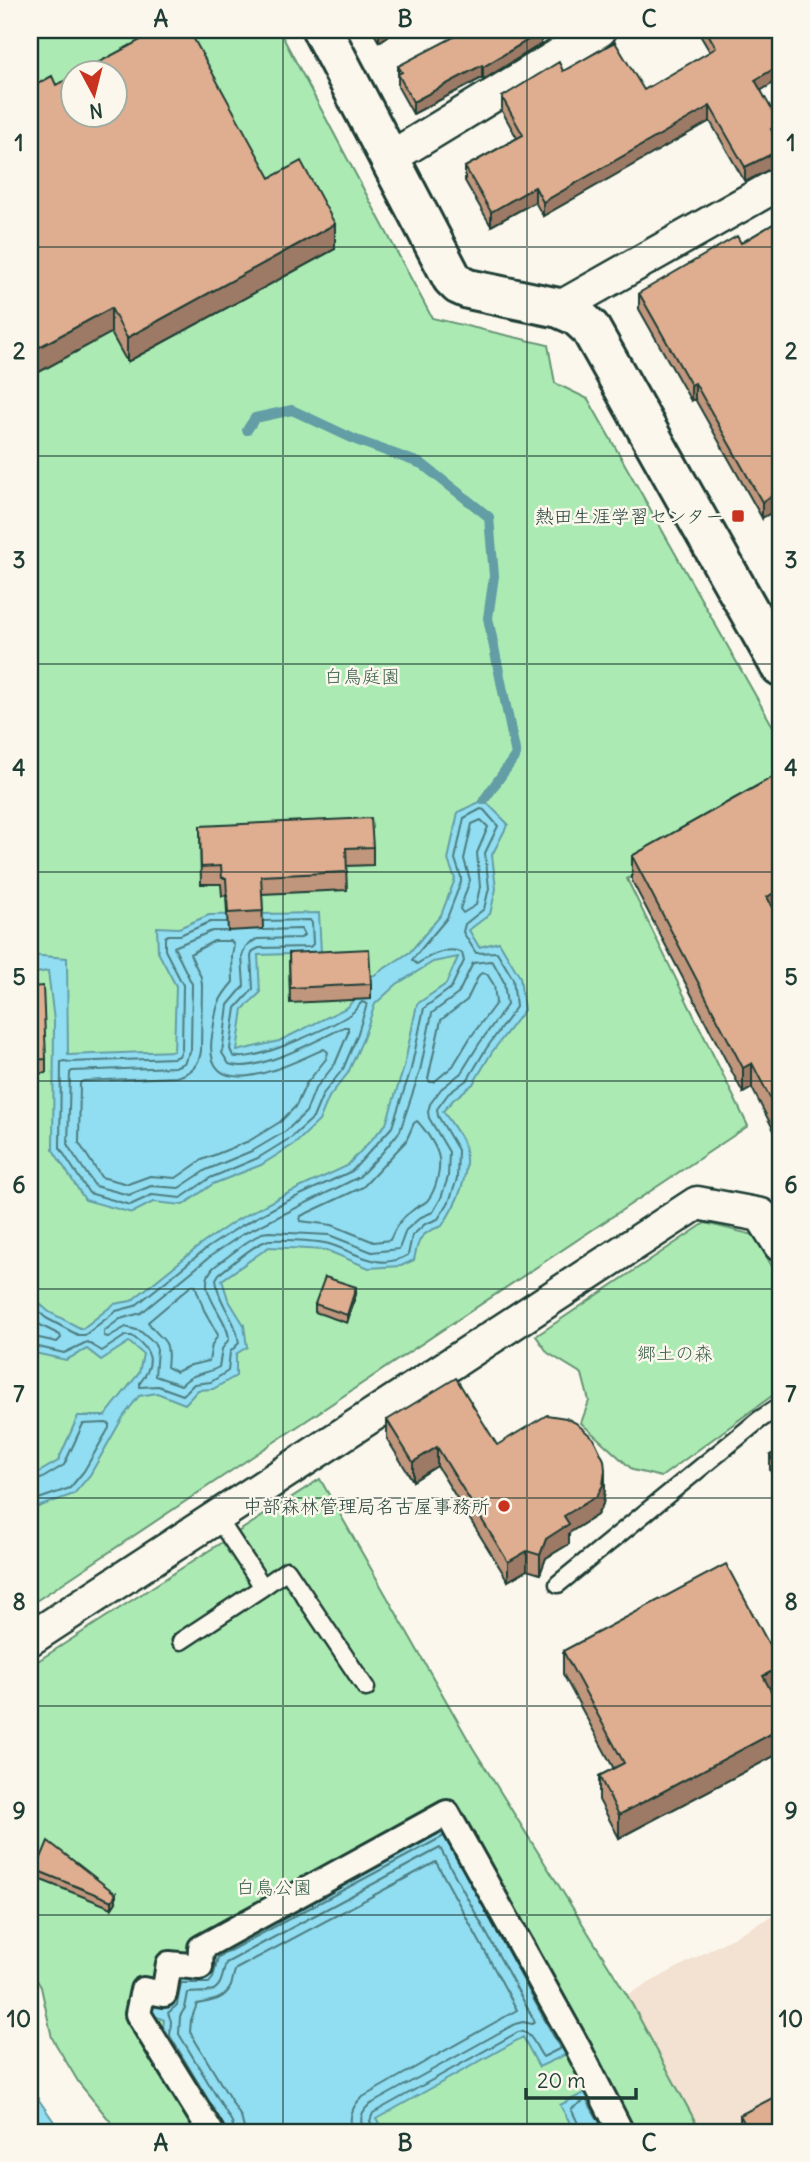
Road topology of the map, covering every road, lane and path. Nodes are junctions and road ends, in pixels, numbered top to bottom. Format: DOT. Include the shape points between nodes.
graph roads {
  1 [pos="322,30"];
  2 [pos="600,30"];
  3 [pos="390,158"];
  4 [pos="780,183"];
  5 [pos="559,308"];
  6 [pos="780,666"];
  7 [pos="780,1245"];
  8 [pos="780,1406"];
  9 [pos="217,1517"];
  10 [pos="558,1584"];
  11 [pos="263,1587"];
  12 [pos="30,1639"];
  13 [pos="181,1641"];
  14 [pos="366,1688"];
  15 [pos="211,2132"];
  16 [pos="621,2132"];
  1 -- 3 [label="street"];
  2 -- 3 [label="street"];
  3 -- 5 [label="street" via="459,285"];
  4 -- 5 [label="street"];
  5 -- 6 [label="street" via="590,328"];
  7 -- 9 [label="street" via="761,1215 697,1203"];
  8 -- 10 [label="lane"];
  9 -- 11 [label="lane"];
  9 -- 12 [label="street"];
  11 -- 13 [label="lane"];
  11 -- 14 [label="lane" via="287,1570"];
  15 -- 16 [label="street" via="138,2014 143,1990 164,1994 169,1964 200,1967 201,1948 447,1813"];
}
